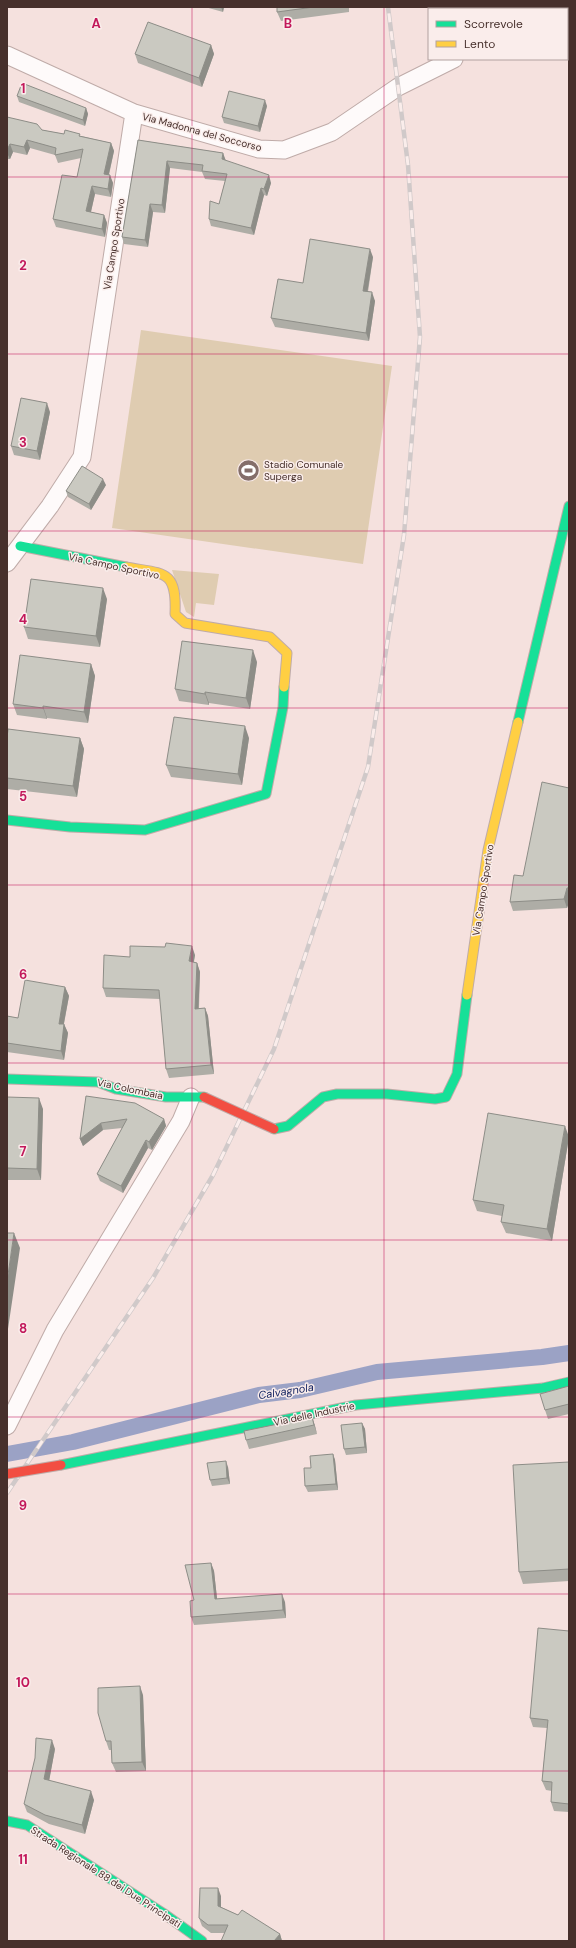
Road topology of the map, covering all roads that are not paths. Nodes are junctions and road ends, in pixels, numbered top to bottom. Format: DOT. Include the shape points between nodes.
graph roads {
  1 [pos="9,55"];
  2 [pos="452,60"];
  3 [pos="134,113"];
  4 [pos="569,506"];
  5 [pos="20,546"];
  6 [pos="7,563"];
  7 [pos="7,820"];
  8 [pos="7,1079"];
  9 [pos="198,1097"];
  10 [pos="569,1382"];
  11 [pos="7,1426"];
  12 [pos="7,1474"];
  13 [pos="7,1821"];
  14 [pos="202,1941"];
  1 -- 3 [label="street, Via Madonna del Soccorso"];
  2 -- 3 [label="street, Via Madonna del Soccorso" via="398,87 332,132 284,150 259,149"];
  3 -- 5 [label="street, Via Campo Sportivo" via="82,457"];
  4 -- 9 [label="street, Via Campo Sportivo, bridge" via="488,850 457,1074 452,1088 446,1097 436,1099 387,1094 336,1094 323,1097 288,1126 274,1130"];
  5 -- 6 [label="street, Via Campo Sportivo"];
  5 -- 7 [label="street, Via Campo Sportivo" via="162,574 171,580 176,593 175,614 185,623 270,637 287,653 283,707 266,794 145,830 70,827"];
  8 -- 9 [label="street, Via Colombaia" via="98,1082 116,1089 166,1097"];
  9 -- 11 [label="street" via="181,1121 56,1330"];
  10 -- 12 [label="street, Via delle Industrie, bridge" via="543,1388 356,1405"];
  13 -- 14 [label="street, Strada Regionale 88 dei Due Principati" via="27,1825"];
}
